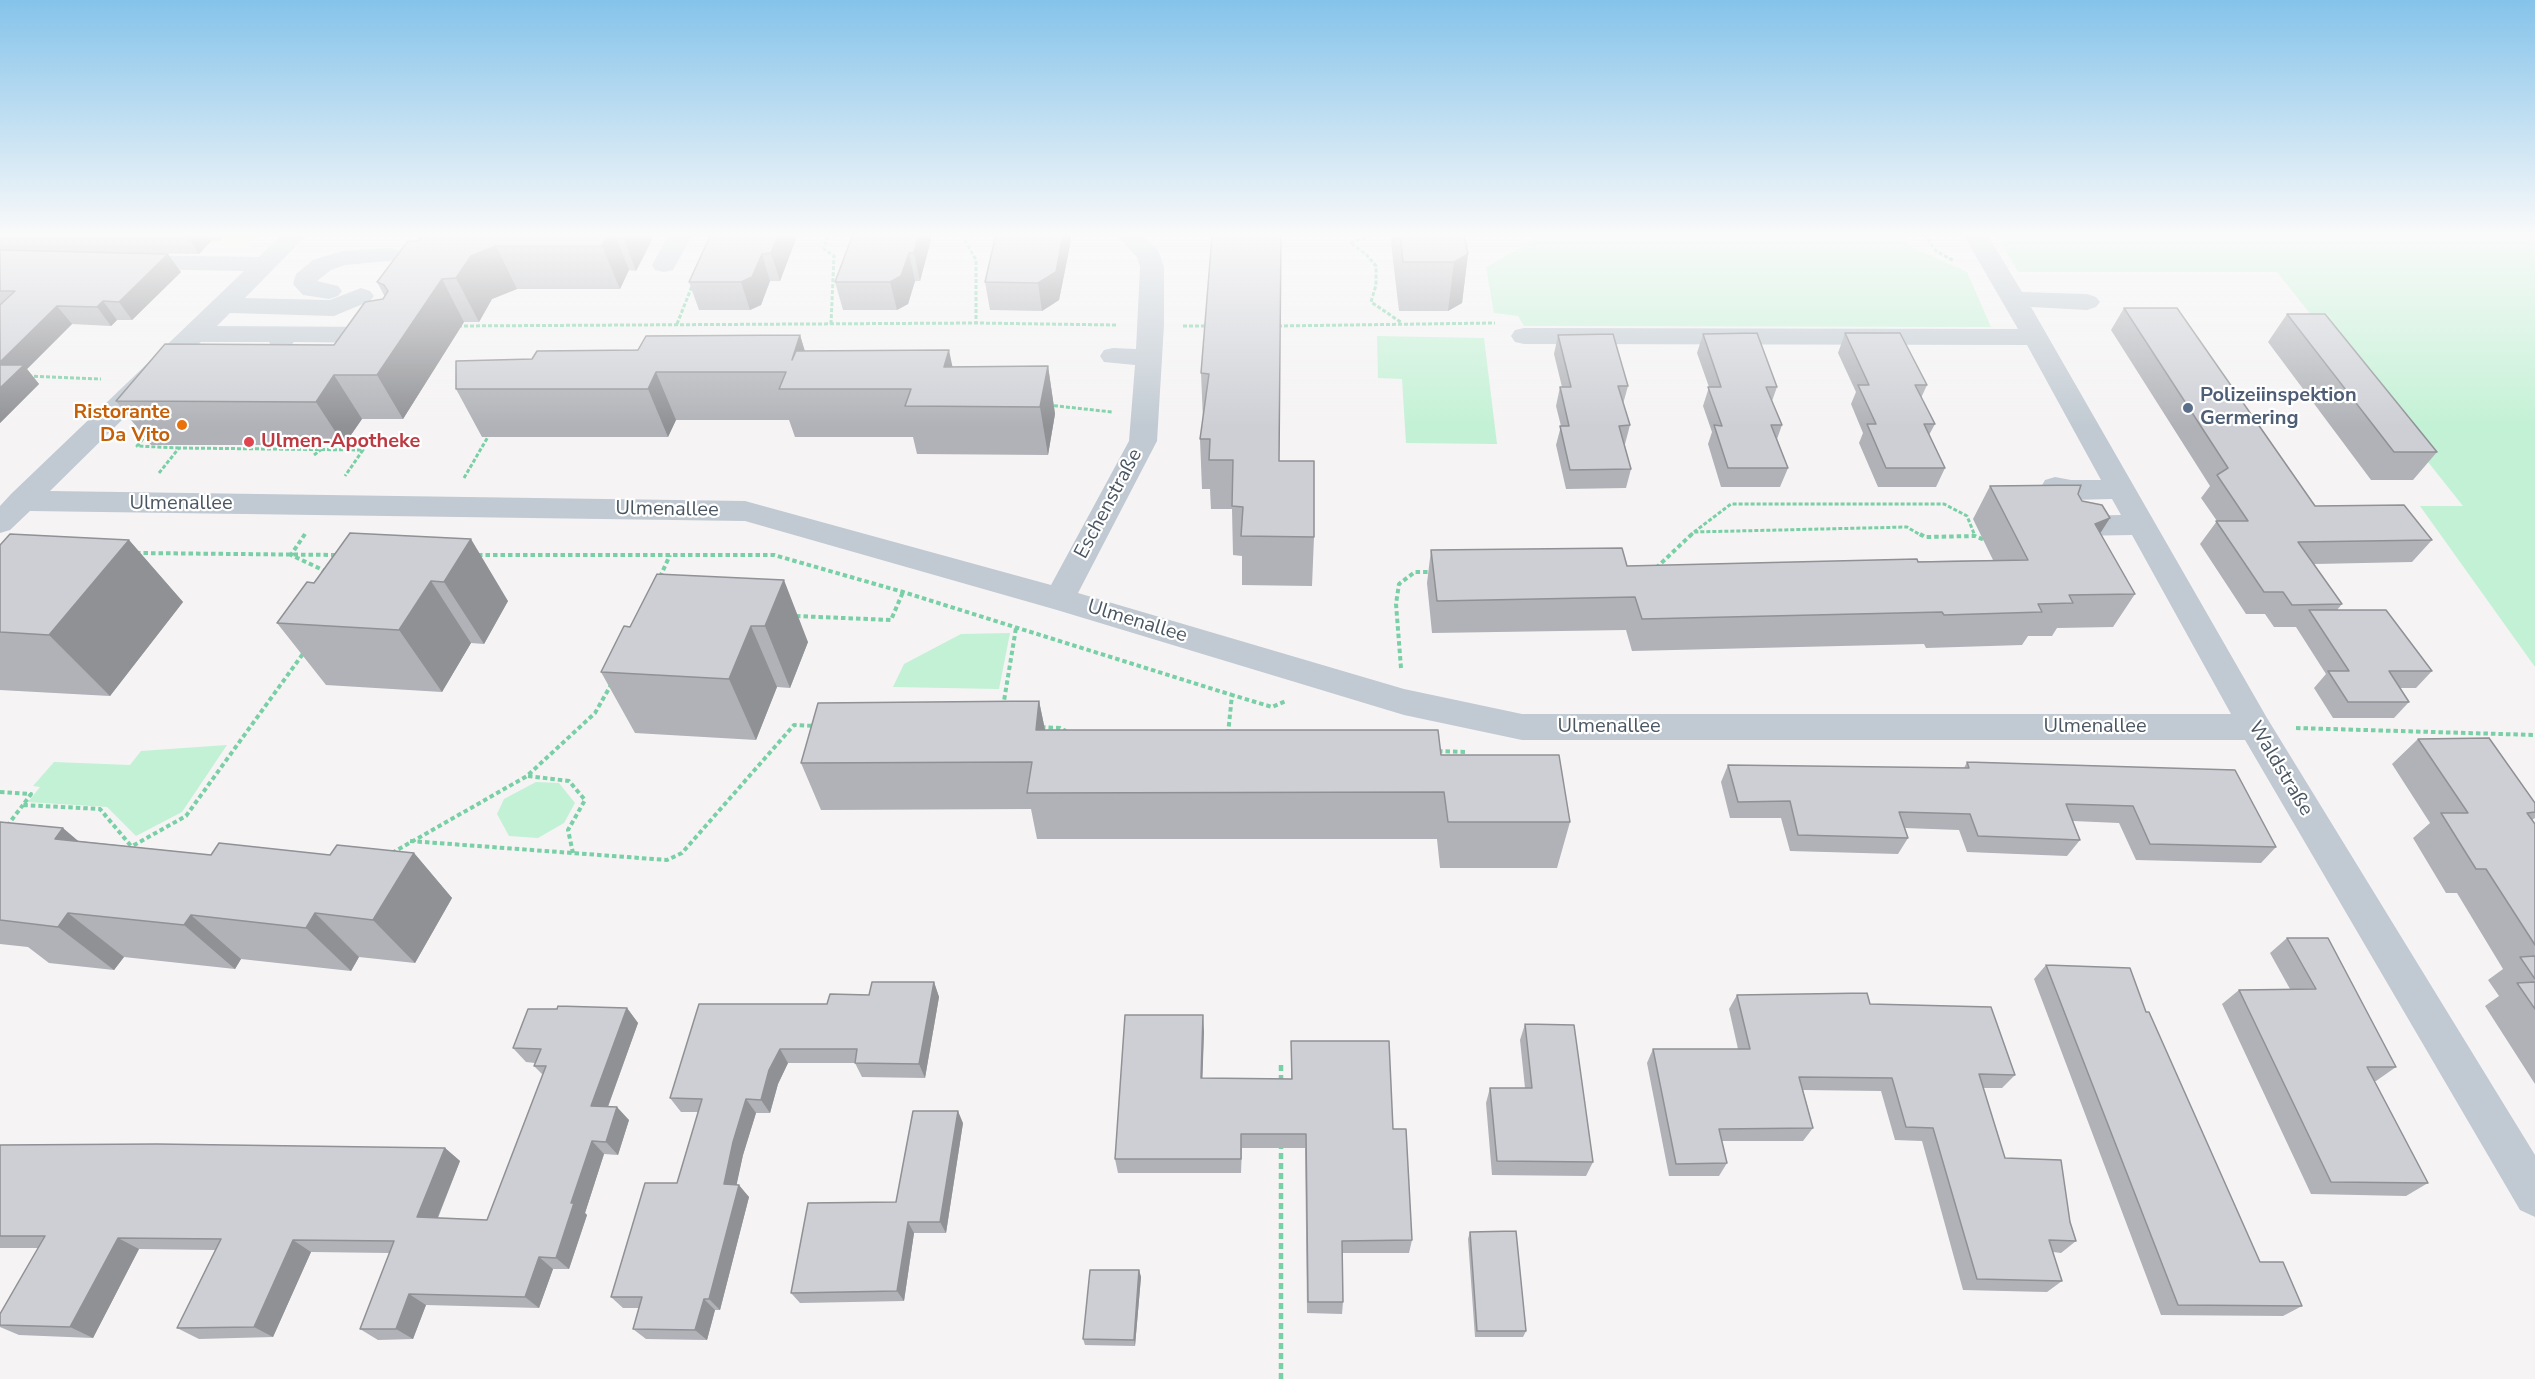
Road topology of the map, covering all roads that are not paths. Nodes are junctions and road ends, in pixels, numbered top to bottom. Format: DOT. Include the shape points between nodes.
graph roads {
  1 [pos="229,298"];
  2 [pos="356,298"];
  3 [pos="1151,298"];
  4 [pos="2014,299"];
  5 [pos="2087,302"];
  6 [pos="222,305"];
  7 [pos="193,334"];
  8 [pos="397,335"];
  9 [pos="1524,336"];
  10 [pos="2035,337"];
  11 [pos="1113,356"];
  12 [pos="1149,357"];
  13 [pos="2055,487"];
  14 [pos="2120,489"];
  15 [pos="10,512"];
  16 [pos="2140,525"];
  17 [pos="2075,526"];
  18 [pos="1059,598"];
  19 [pos="2255,727"];
  20 [pos="2535,1196"];
  1 -- 6 [label="street"];
  2 -- 6 [label="street" via="334,308"];
  3 -- 12 [label="street, Eschenstraße"];
  4 -- 5 [label="street"];
  4 -- 10 [label="street, Waldstraße"];
  6 -- 7 [label="street"];
  7 -- 8 [label="street" via="284,338"];
  7 -- 15 [label="street"];
  9 -- 10 [label="street"];
  10 -- 14 [label="street, Waldstraße"];
  11 -- 12 [label="street"];
  12 -- 18 [label="street, Eschenstraße" via="1143,441"];
  13 -- 14 [label="street"];
  14 -- 16 [label="street, Waldstraße"];
  15 -- 18 [label="street, Ulmenallee" via="133,504 202,494 285,494 325,504 746,511"];
  16 -- 17 [label="street"];
  16 -- 19 [label="street, Waldstraße"];
  18 -- 19 [label="street, Ulmenallee" via="1404,702 1522,727"];
  19 -- 20 [label="street, Waldstraße"];
}
